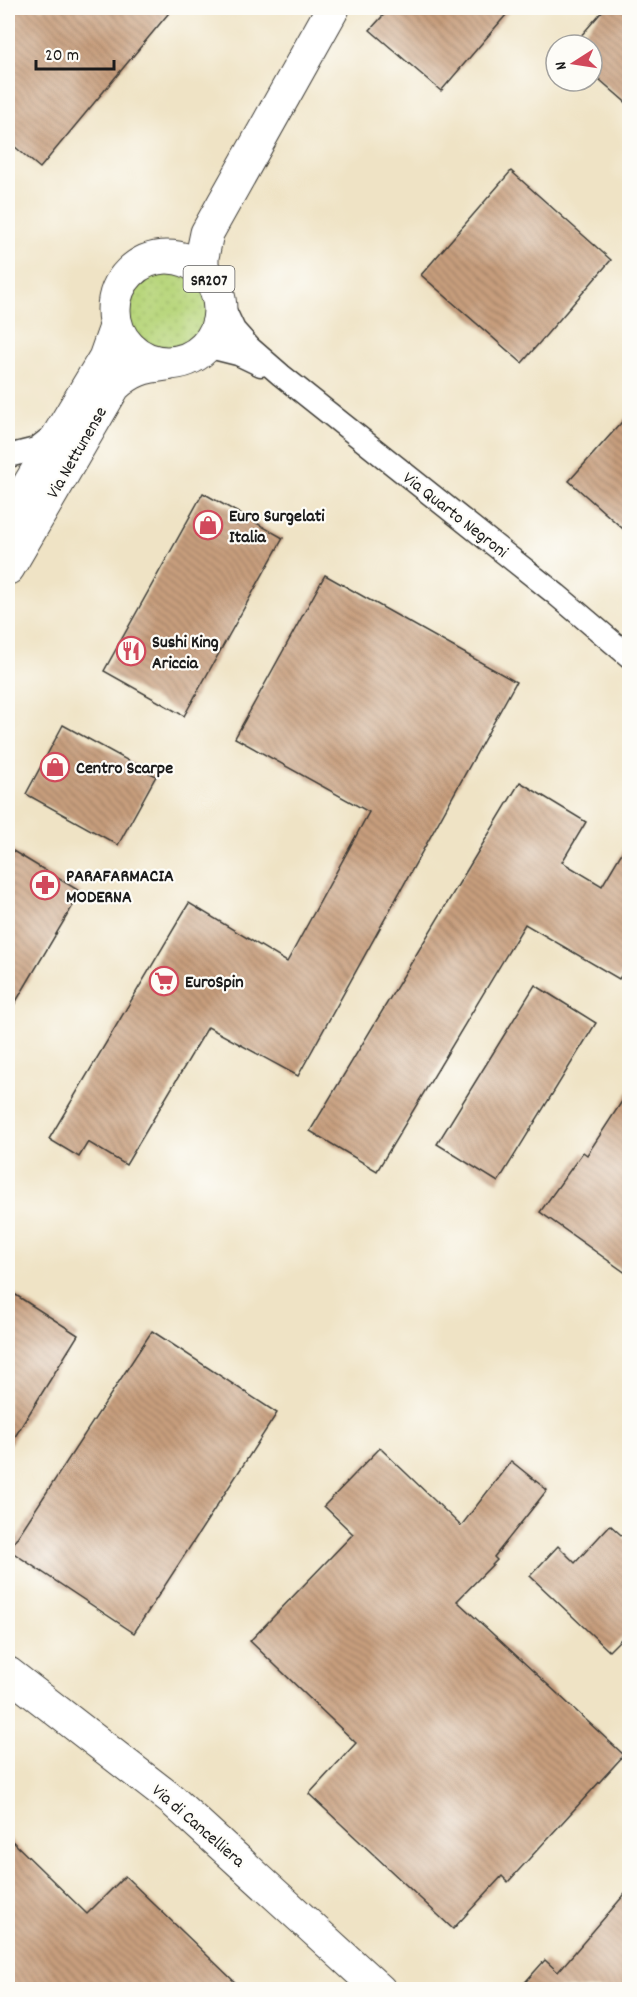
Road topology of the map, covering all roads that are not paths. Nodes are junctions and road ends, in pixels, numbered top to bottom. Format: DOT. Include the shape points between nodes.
graph roads {
  1 [pos="333,8"];
  2 [pos="199,274"];
  3 [pos="116,327"];
  4 [pos="206,346"];
  5 [pos="167,364"];
  6 [pos="281,375"];
  7 [pos="65,425"];
  8 [pos="8,456"];
  9 [pos="8,520"];
  10 [pos="8,568"];
  11 [pos="630,657"];
  12 [pos="8,1673"];
  13 [pos="380,1989"];
  1 -- 2 [label="main road, SR207" via="207,233"];
  2 -- 3 [label="main road, SR207" via="153,258 131,270 114,303"];
  2 -- 4 [label="main road, SR207" via="220,308 219,322"];
  2 -- 6 [label="street, Via Quarto Negroni" via="234,330"];
  3 -- 5 [label="main road" via="135,354"];
  3 -- 7 [label="main road, Via Nettunense / SR207" via="105,358"];
  4 -- 5 [label="main road" via="182,362"];
  4 -- 6 [label="street, Via Quarto Negroni" via="247,358"];
  5 -- 10 [label="main road, Via Nettunense" via="134,370 114,386"];
  6 -- 11 [label="street, Via Quarto Negroni"];
  7 -- 8 [label="street" via="36,449"];
  7 -- 9 [label="main road, Via Nettunense / SR207"];
  12 -- 13 [label="street, Via di Cancelliera" via="172,1800"];
}
